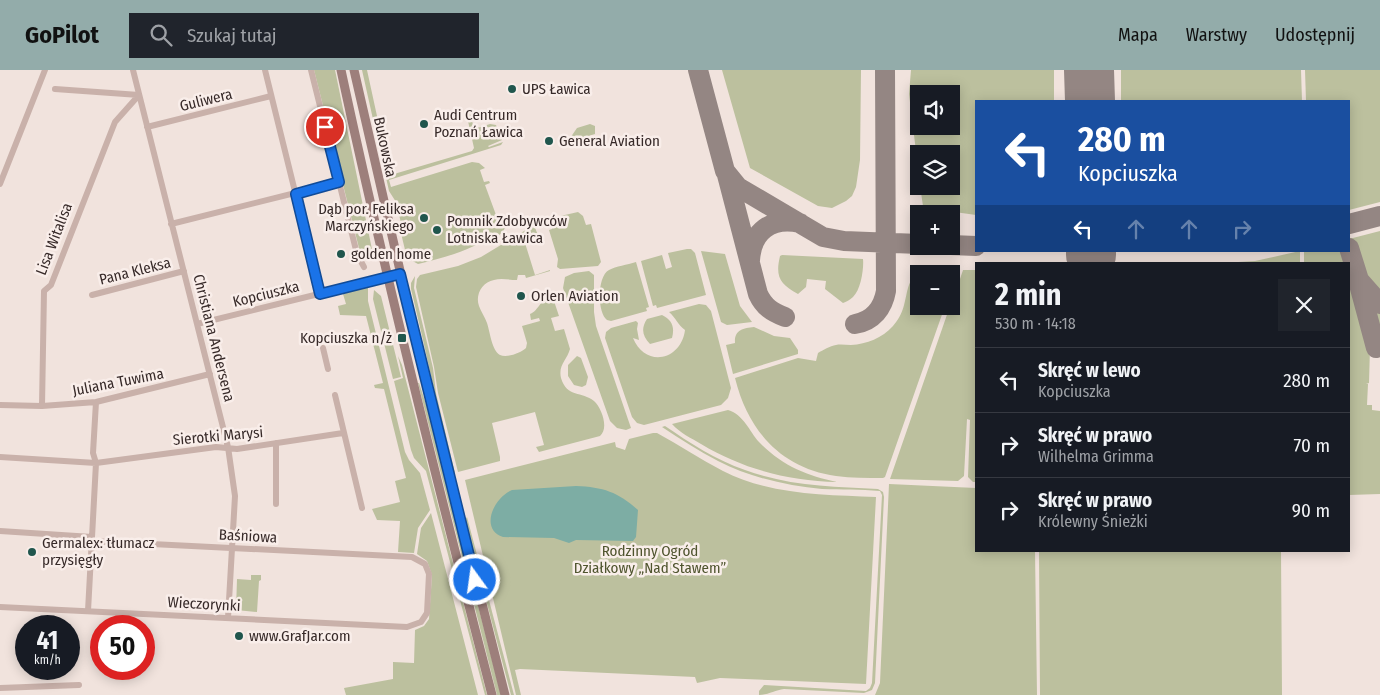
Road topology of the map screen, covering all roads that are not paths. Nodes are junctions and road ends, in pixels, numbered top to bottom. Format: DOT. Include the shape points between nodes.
graph roads {
  1 [pos="44,70"];
  2 [pos="133,70"];
  3 [pos="265,70"];
  4 [pos="311,70"];
  5 [pos="341,70"];
  6 [pos="354,70"];
  7 [pos="55,89"];
  8 [pos="139,95"];
  9 [pos="272,96"];
  10 [pos="147,127"];
  11 [pos="339,182"];
  12 [pos="0,184"];
  13 [pos="296,194"];
  14 [pos="171,224"];
  15 [pos="364,267"];
  16 [pos="184,271"];
  17 [pos="400,274"];
  18 [pos="387,277"];
  19 [pos="92,294"];
  20 [pos="320,294"];
  21 [pos="197,324"];
  22 [pos="323,348"];
  23 [pos="328,369"];
  24 [pos="210,374"];
  25 [pos="335,395"];
  26 [pos="96,402"];
  27 [pos="0,405"];
  28 [pos="42,406"];
  29 [pos="344,433"];
  30 [pos="276,443"];
  31 [pos="228,447"];
  32 [pos="0,457"];
  33 [pos="96,463"];
  34 [pos="276,504"];
  35 [pos="362,508"];
  36 [pos="0,531"];
  37 [pos="92,539"];
  38 [pos="232,548"];
  39 [pos="0,607"];
  40 [pos="88,611"];
  41 [pos="228,618"];
  42 [pos="407,627"];
  43 [pos="79,685"];
  44 [pos="0,688"];
  45 [pos="492,695"];
  46 [pos="505,695"];
  1 -- 12 [label="street"];
  2 -- 8 [label="street, Christiana Andersena"];
  3 -- 9 [label="street"];
  4 -- 11 [label="street"];
  5 -- 18 [label="main road, Bukowska"];
  6 -- 17 [label="main road, Bukowska"];
  7 -- 8 [label="street"];
  8 -- 10 [label="street, Christiana Andersena"];
  8 -- 28 [label="street, Lisa Witalisa" via="115,122 51,284 44,291"];
  9 -- 10 [label="street, Guliwera"];
  9 -- 13 [label="street"];
  10 -- 14 [label="street, Christiana Andersena"];
  11 -- 13 [label="street"];
  11 -- 15 [label="street" via="357,254"];
  13 -- 14 [label="street"];
  13 -- 20 [label="street"];
  14 -- 16 [label="street, Christiana Andersena"];
  16 -- 19 [label="street, Pana Kleksa"];
  16 -- 21 [label="street, Christiana Andersena"];
  17 -- 18 [label="street, Kopciuszka"];
  17 -- 46 [label="main road, Bukowska"];
  18 -- 20 [label="street, Kopciuszka"];
  18 -- 45 [label="main road, Bukowska"];
  20 -- 21 [label="street, Kopciuszka"];
  21 -- 24 [label="street, Christiana Andersena"];
  22 -- 23 [label="street"];
  24 -- 26 [label="street, Juliana Tuwima"];
  24 -- 31 [label="street, Christiana Andersena"];
  25 -- 29 [label="street"];
  26 -- 28 [label="street, Juliana Tuwima"];
  26 -- 33 [label="street" via="93,453"];
  27 -- 28 [label="street, Juliana Tuwima"];
  29 -- 30 [label="street, Sierotki Marysi"];
  29 -- 35 [label="street"];
  30 -- 31 [label="street, Sierotki Marysi"];
  30 -- 34 [label="street"];
  31 -- 33 [label="street, Sierotki Marysi"];
  31 -- 38 [label="street, Christiana Andersena" via="234,496"];
  32 -- 33 [label="street, Sierotki Marysi"];
  33 -- 37 [label="street"];
  36 -- 37 [label="street, Baśniowa"];
  37 -- 38 [label="street, Baśniowa"];
  37 -- 40 [label="street"];
  38 -- 41 [label="street, Christiana Andersena"];
  38 -- 42 [label="street, Baśniowa" via="415,558 421,561 429,574 425,617 420,624"];
  39 -- 40 [label="street, Wieczorynki"];
  40 -- 41 [label="street, Wieczorynki"];
  41 -- 42 [label="street, Wieczorynki"];
  43 -- 44 [label="street"];
}
